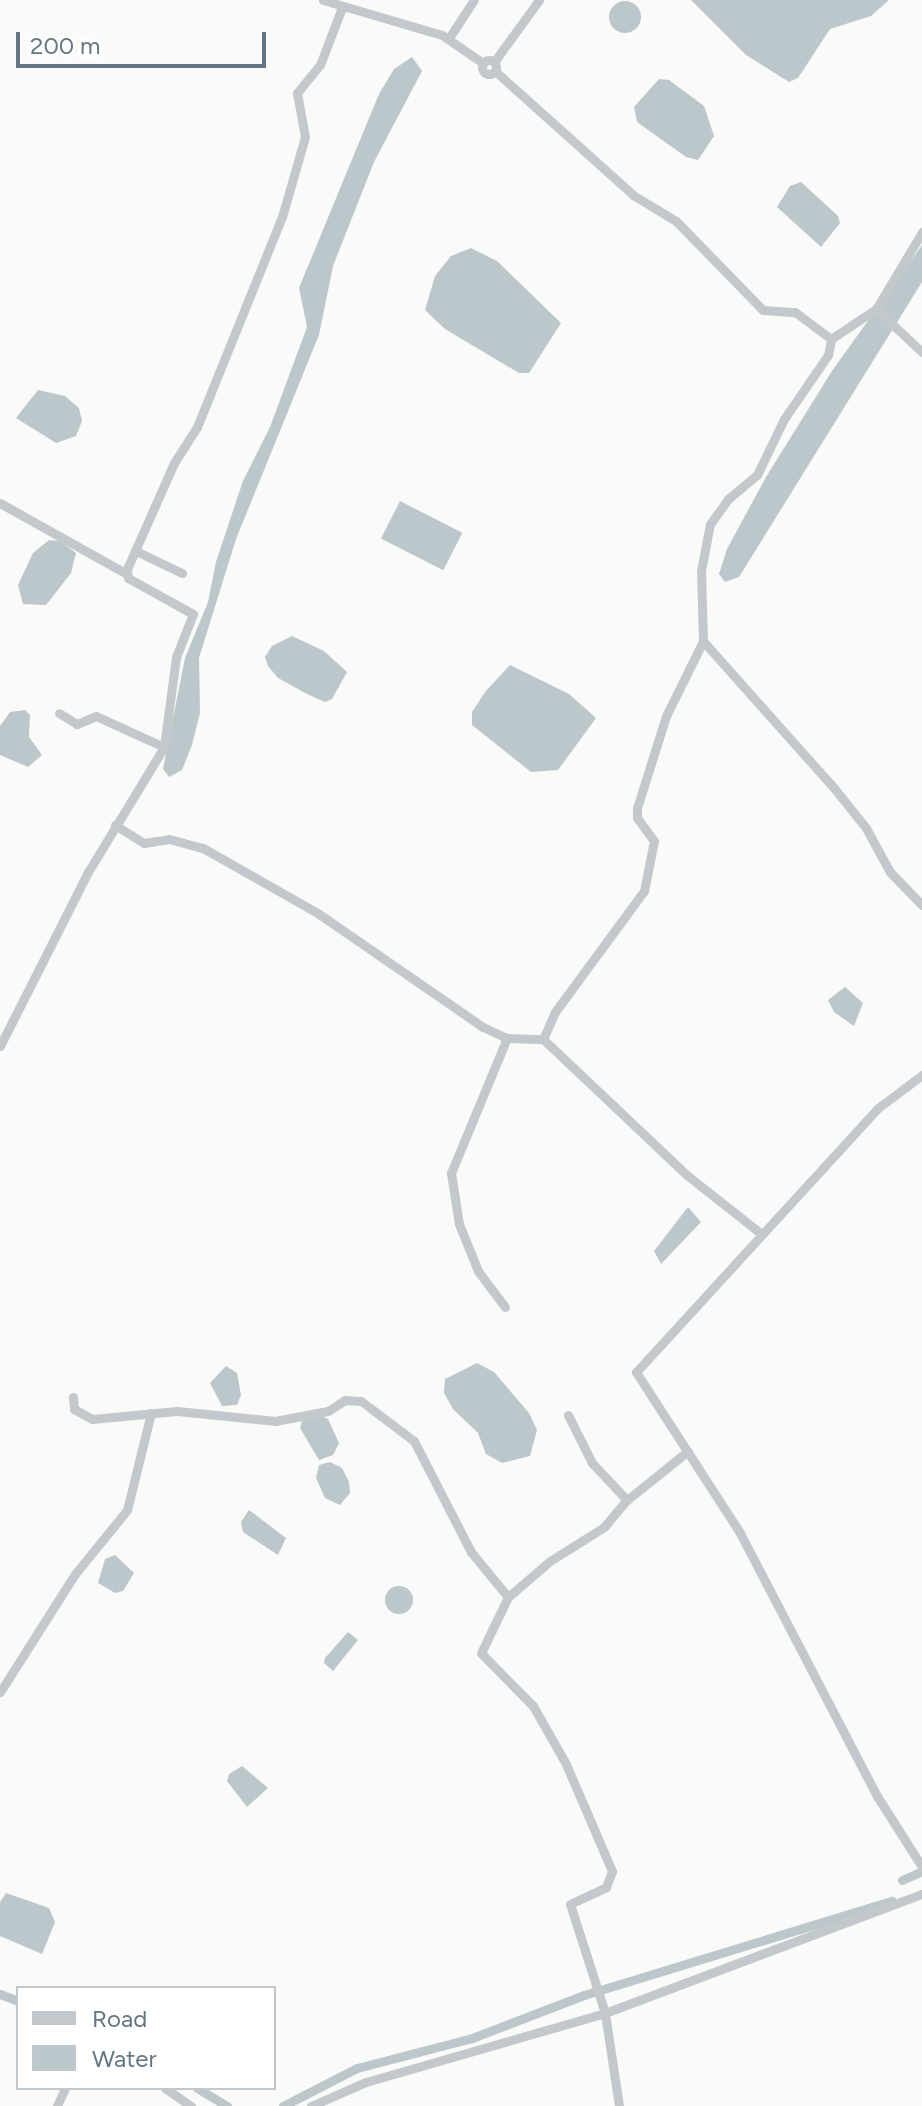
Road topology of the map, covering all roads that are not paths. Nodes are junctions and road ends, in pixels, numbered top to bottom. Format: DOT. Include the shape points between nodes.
graph roads {
  1 [pos="323,0"];
  2 [pos="474,0"];
  3 [pos="539,0"];
  4 [pos="342,7"];
  5 [pos="449,38"];
  6 [pos="491,65"];
  7 [pos="922,232"];
  8 [pos="877,309"];
  9 [pos="831,339"];
  10 [pos="922,352"];
  11 [pos="0,503"];
  12 [pos="136,551"];
  13 [pos="182,573"];
  14 [pos="127,574"];
  15 [pos="703,641"];
  16 [pos="59,713"];
  17 [pos="164,747"];
  18 [pos="115,825"];
  19 [pos="922,905"];
  20 [pos="507,1038"];
  21 [pos="543,1039"];
  22 [pos="0,1046"];
  23 [pos="922,1075"];
  24 [pos="759,1232"];
  25 [pos="505,1307"];
  26 [pos="73,1397"];
  27 [pos="151,1413"];
  28 [pos="568,1415"];
  29 [pos="688,1451"];
  30 [pos="627,1500"];
  31 [pos="508,1597"];
  32 [pos="0,1692"];
  33 [pos="919,1859"];
  34 [pos="922,1894"];
  35 [pos="603,2009"];
  36 [pos="168,2090"];
  37 [pos="191,2106"];
  38 [pos="311,2106"];
  39 [pos="619,2106"];
  1 -- 4 [label="street"];
  2 -- 5 [label="street"];
  3 -- 6 [label="street"];
  4 -- 5 [label="street"];
  4 -- 12 [label="street" via="320,65 297,93 305,137 277,232 240,310 197,427 174,463"];
  5 -- 6 [label="street"];
  6 -- 9 [label="street" via="633,195 676,221 763,310 795,312"];
  7 -- 8 [label="street"];
  8 -- 9 [label="street"];
  8 -- 10 [label="street"];
  9 -- 15 [label="street" via="828,355 784,419 757,475 728,499 710,524 701,571"];
  11 -- 14 [label="street"];
  12 -- 13 [label="street"];
  12 -- 14 [label="street"];
  14 -- 17 [label="street" via="193,614 176,657"];
  15 -- 19 [label="street" via="834,788 866,828 890,872"];
  15 -- 21 [label="street" via="666,716 637,808 637,818 654,841 644,891 555,1012"];
  16 -- 17 [label="street" via="77,724 96,716"];
  17 -- 18 [label="street"];
  18 -- 20 [label="street" via="144,843 169,839 203,848 319,914 483,1027"];
  18 -- 22 [label="street"];
  20 -- 21 [label="street"];
  20 -- 25 [label="street" via="451,1173 459,1224 478,1271"];
  21 -- 24 [label="street" via="688,1176"];
  23 -- 24 [label="street" via="878,1108 831,1165"];
  24 -- 29 [label="street" via="636,1372"];
  26 -- 27 [label="street" via="74,1409 92,1419"];
  27 -- 31 [label="street" via="207,1412 275,1421 328,1411 345,1400 361,1401 414,1441 471,1552"];
  27 -- 32 [label="street" via="127,1510 75,1574"];
  28 -- 30 [label="street" via="592,1463"];
  29 -- 30 [label="street"];
  29 -- 33 [label="street" via="740,1533 877,1796"];
  30 -- 31 [label="street" via="604,1527 550,1561"];
  31 -- 35 [label="street" via="481,1653 533,1706 566,1764 612,1871 606,1887 570,1904"];
  34 -- 35 [label="street"];
  35 -- 38 [label="street" via="366,2082"];
  35 -- 39 [label="street"];
  36 -- 37 [label="street"];
}
